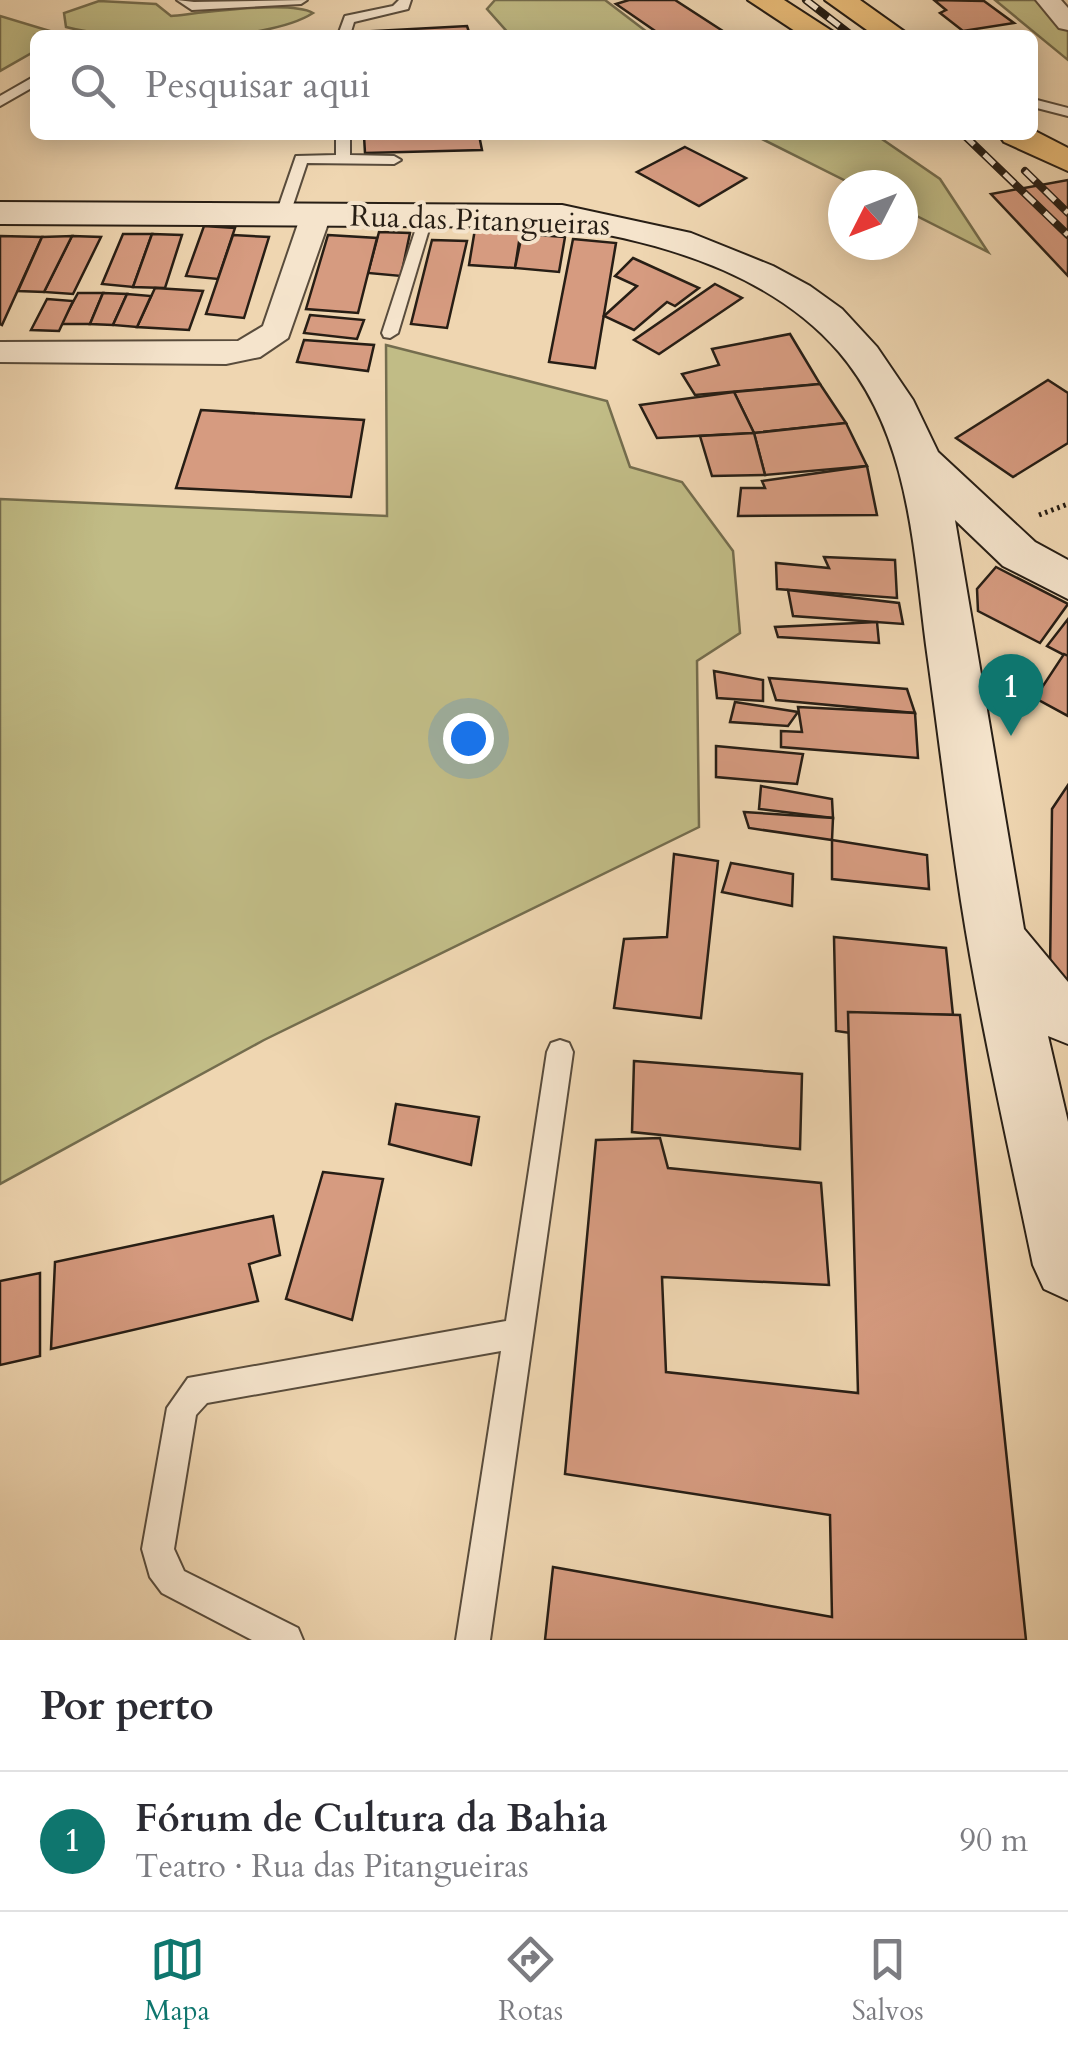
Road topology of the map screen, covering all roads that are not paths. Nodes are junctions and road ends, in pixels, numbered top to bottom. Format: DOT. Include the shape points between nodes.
graph roads {
  1 [pos="182,0"];
  2 [pos="301,0"];
  3 [pos="405,0"];
  4 [pos="763,0"];
  5 [pos="840,0"];
  6 [pos="1048,0"];
  7 [pos="1068,23"];
  8 [pos="345,30"];
  9 [pos="814,30"];
  10 [pos="886,30"];
  11 [pos="30,83"];
  12 [pos="0,102"];
  13 [pos="1038,104"];
  14 [pos="1068,112"];
  15 [pos="1038,113"];
  16 [pos="1068,128"];
  17 [pos="343,140"];
  18 [pos="1026,140"];
  19 [pos="343,159"];
  20 [pos="394,160"];
  21 [pos="1068,161"];
  22 [pos="0,213"];
  23 [pos="300,215"];
  24 [pos="426,216"];
  25 [pos="390,334"];
  26 [pos="2,352"];
  27 [pos="919,460"];
  28 [pos="1018,554"];
  29 [pos="938,564"];
  30 [pos="1068,580"];
  31 [pos="997,939"];
  32 [pos="1068,1016"];
  33 [pos="560,1052"];
  34 [pos="1068,1265"];
  35 [pos="518,1333"];
  36 [pos="286,1640"];
  37 [pos="473,1640"];
  1 -- 2 [label="lane" via="192,6"];
  3 -- 8 [label="lane" via="396,9 348,19"];
  4 -- 9 [label="highway"];
  5 -- 10 [label="highway"];
  6 -- 7 [label="street"];
  11 -- 12 [label="lane"];
  13 -- 14 [label="lane"];
  15 -- 16 [label="highway"];
  17 -- 19 [label="lane"];
  18 -- 21 [label="highway"];
  19 -- 20 [label="lane"];
  19 -- 23 [label="lane" via="301,159"];
  22 -- 23 [label="street, Rua das Pitangueiras"];
  23 -- 24 [label="street, Rua das Pitangueiras"];
  23 -- 26 [label="street" via="277,331 248,350"];
  24 -- 25 [label="lane"];
  24 -- 27 [label="street, Rua das Pitangueiras" via="607,221 646,229 745,269 826,315 852,342"];
  27 -- 28 [label="street, Rua das Pitangueiras"];
  27 -- 29 [label="street, Rua das Pitangueiras"];
  28 -- 29 [label="street" via="960,552"];
  28 -- 30 [label="street"];
  29 -- 31 [label="street, Rua das Pitangueiras"];
  31 -- 32 [label="street" via="1044,1001"];
  31 -- 34 [label="street, Rua das Pitangueiras"];
  33 -- 35 [label="lane"];
  35 -- 36 [label="lane" via="198,1389 190,1397 182,1408 158,1550 161,1566 173,1582"];
  35 -- 37 [label="lane"];
}
